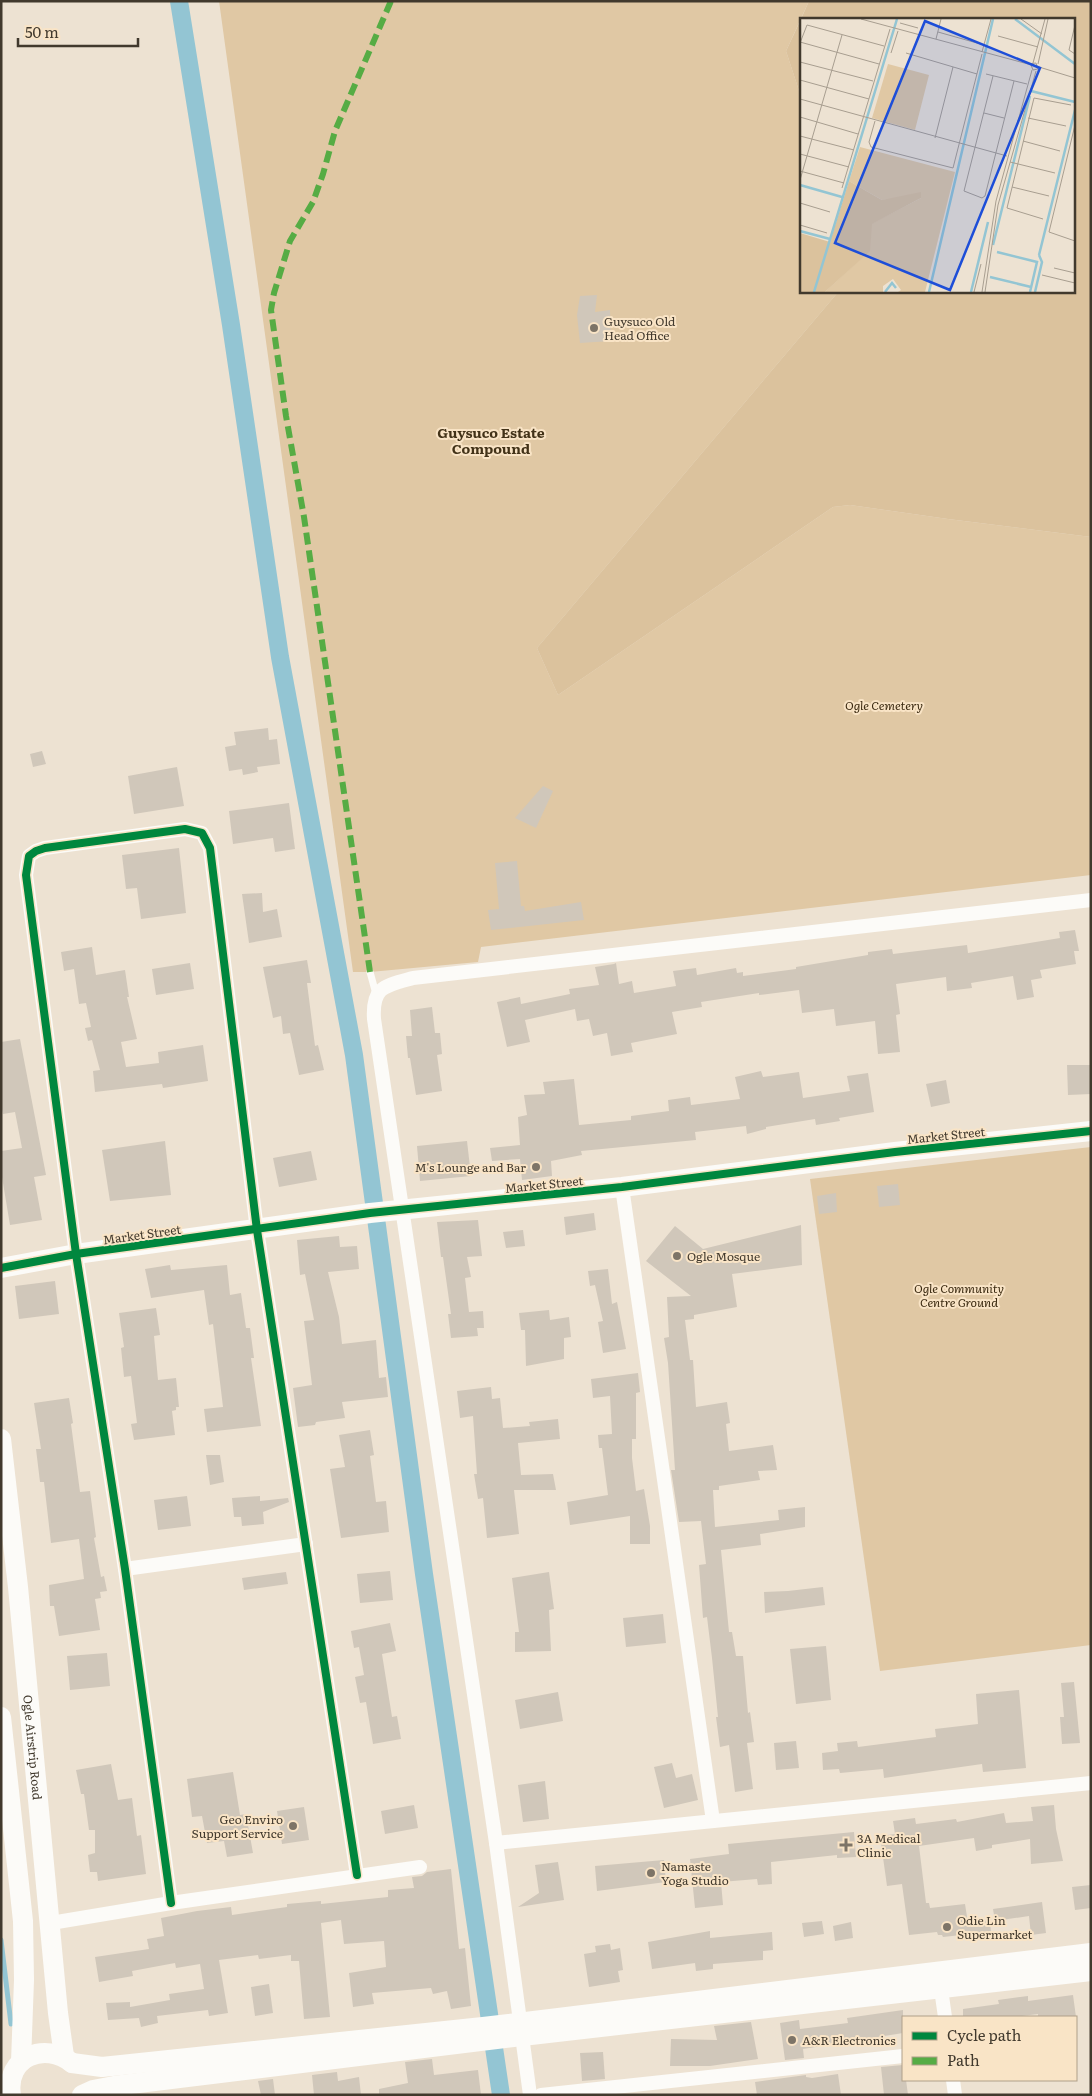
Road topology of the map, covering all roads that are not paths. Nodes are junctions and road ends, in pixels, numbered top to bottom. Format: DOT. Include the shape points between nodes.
graph roads {
  1 [pos="1091,900"];
  2 [pos="370,972"];
  3 [pos="376,994"];
  4 [pos="1091,1131"];
  5 [pos="622,1187"];
  6 [pos="396,1211"];
  7 [pos="257,1230"];
  8 [pos="76,1254"];
  9 [pos="1,1268"];
  10 [pos="1,1438"];
  11 [pos="306,1544"];
  12 [pos="125,1569"];
  13 [pos="1,1717"];
  14 [pos="1091,1783"];
  15 [pos="713,1821"];
  16 [pos="496,1843"];
  17 [pos="420,1867"];
  18 [pos="357,1875"];
  19 [pos="171,1903"];
  20 [pos="51,1923"];
  21 [pos="1091,1953"];
  22 [pos="1091,1971"];
  23 [pos="941,1989"];
  24 [pos="945,2016"];
  25 [pos="513,2030"];
  26 [pos="484,2034"];
  27 [pos="902,2056"];
  28 [pos="68,2060"];
  29 [pos="12,2069"];
  30 [pos="953,2081"];
  31 [pos="11,2095"];
  32 [pos="81,2095"];
  33 [pos="530,2095"];
  34 [pos="541,2095"];
  35 [pos="955,2095"];
  1 -- 3 [label="street" via="412,978 385,987"];
  2 -- 3 [label="lane"];
  3 -- 6 [label="street" via="374,1020"];
  4 -- 5 [label="main road, Market Street"];
  5 -- 6 [label="main road, Market Street"];
  5 -- 15 [label="street"];
  6 -- 7 [label="main road, Market Street"];
  6 -- 16 [label="street"];
  7 -- 8 [label="main road, Market Street"];
  7 -- 8 [label="street" via="210,848 202,833 185,829 45,848 29,856 26,875"];
  7 -- 11 [label="street"];
  8 -- 9 [label="main road, Market Street"];
  8 -- 12 [label="street"];
  10 -- 20 [label="main road, Ogle Airstrip Road"];
  11 -- 12 [label="street"];
  11 -- 18 [label="street"];
  12 -- 19 [label="street"];
  13 -- 29 [label="main road" via="22,1921 24,1980"];
  14 -- 15 [label="street"];
  15 -- 16 [label="street"];
  16 -- 25 [label="street"];
  17 -- 18 [label="street"];
  18 -- 19 [label="street"];
  19 -- 20 [label="street"];
  20 -- 28 [label="main road, Ogle Airstrip Road" via="58,2013"];
  21 -- 25 [label="main road"];
  22 -- 23 [label="main road"];
  23 -- 24 [label="street"];
  23 -- 25 [label="main road"];
  25 -- 26 [label="main road"];
  25 -- 33 [label="street"];
  26 -- 28 [label="main road" via="102,2067"];
  26 -- 32 [label="main road" via="114,2086"];
  27 -- 34 [label="street"];
  28 -- 29 [label="main road" via="42,2052"];
  28 -- 32 [label="main road, Ogle Airstrip Road" via="80,2078"];
  29 -- 31 [label="main road"];
  30 -- 35 [label="street"];
}
